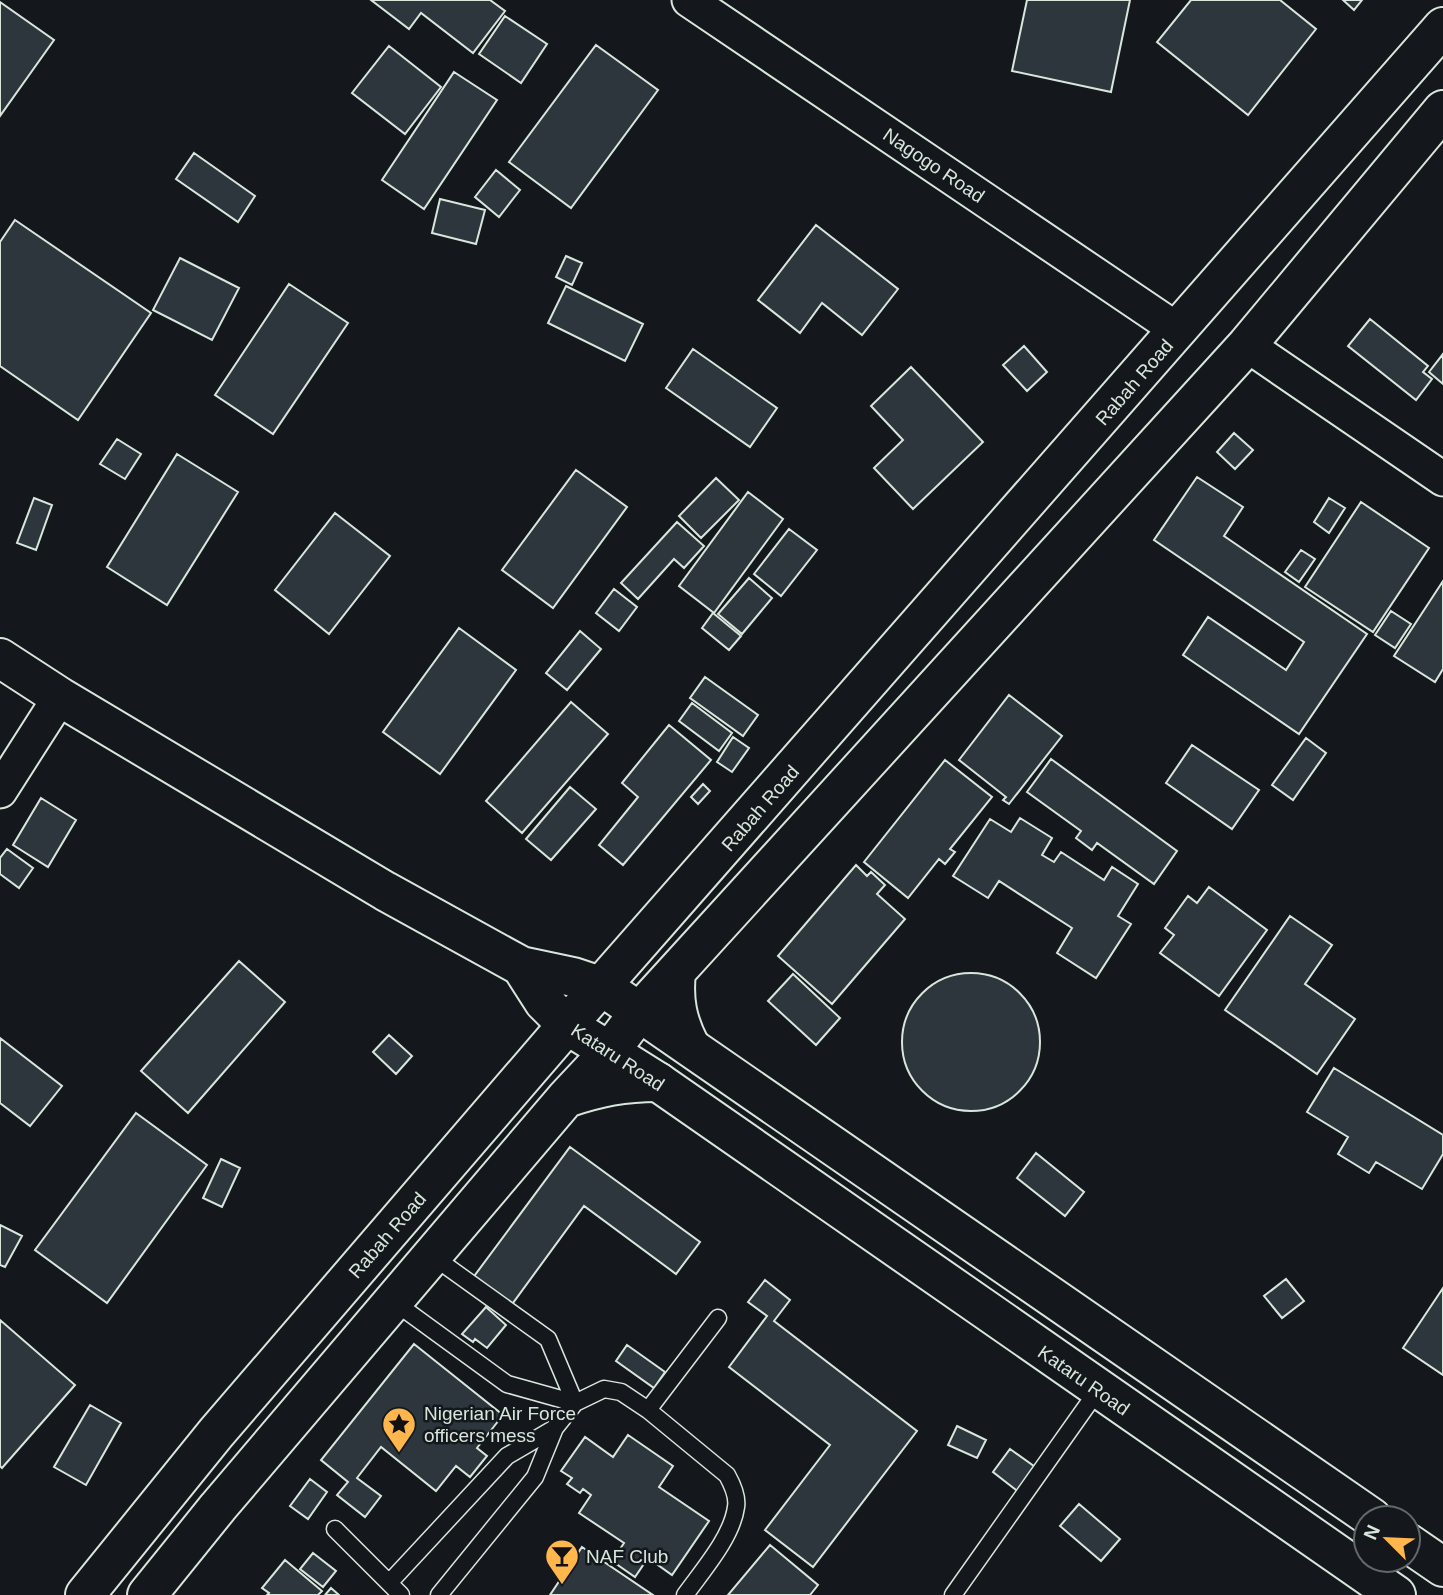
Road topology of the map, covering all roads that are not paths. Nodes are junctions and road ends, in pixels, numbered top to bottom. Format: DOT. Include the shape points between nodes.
graph roads {
  1 [pos="689,0"];
  2 [pos="1443,27"];
  3 [pos="1443,110"];
  4 [pos="1179,331"];
  5 [pos="1247,345"];
  6 [pos="1443,479"];
  7 [pos="0,658"];
  8 [pos="60,697"];
  9 [pos="0,791"];
  10 [pos="521,967"];
  11 [pos="676,972"];
  12 [pos="603,987"];
  13 [pos="640,1011"];
  14 [pos="567,1025"];
  15 [pos="690,1046"];
  16 [pos="610,1051"];
  17 [pos="658,1082"];
  18 [pos="565,1098"];
  19 [pos="431,1255"];
  20 [pos="393,1301"];
  21 [pos="718,1318"];
  22 [pos="1098,1390"];
  23 [pos="575,1403"];
  24 [pos="648,1410"];
  25 [pos="555,1429"];
  26 [pos="1352,1504"];
  27 [pos="335,1529"];
  28 [pos="1422,1553"];
  29 [pos="1443,1567"];
  30 [pos="389,1583"];
  31 [pos="85,1595"];
  32 [pos="147,1595"];
  33 [pos="401,1595"];
  34 [pos="439,1595"];
  35 [pos="685,1595"];
  36 [pos="953,1595"];
  37 [pos="1396,1595"];
  1 -- 4 [label="street, Nagogo Road"];
  2 -- 4 [label="main road, Rabah Road"];
  3 -- 5 [label="main road"];
  4 -- 12 [label="main road, Rabah Road"];
  5 -- 6 [label="street"];
  5 -- 11 [label="main road"];
  7 -- 8 [label="main road"];
  8 -- 9 [label="street"];
  8 -- 10 [label="main road"];
  10 -- 12 [label="main road"];
  10 -- 14 [label="main road, Kataru Road" via="544,1002"];
  11 -- 13 [label="main road"];
  11 -- 15 [label="main road" via="678,1022"];
  12 -- 13 [label="main road"];
  12 -- 14 [label="main road, Rabah Road"];
  13 -- 15 [label="main road"];
  13 -- 16 [label="main road"];
  14 -- 16 [label="main road, Kataru Road"];
  14 -- 31 [label="main road, Rabah Road" via="216,1433"];
  15 -- 26 [label="main road"];
  16 -- 17 [label="main road, Kataru Road"];
  16 -- 18 [label="main road"];
  17 -- 18 [label="main road" via="603,1086"];
  17 -- 22 [label="main road, Kataru Road"];
  18 -- 19 [label="main road"];
  19 -- 20 [label="main road"];
  19 -- 23 [label="lane" via="548,1339"];
  20 -- 23 [label="lane" via="507,1384"];
  20 -- 32 [label="main road"];
  21 -- 24 [label="lane"];
  22 -- 36 [label="lane"];
  22 -- 37 [label="main road, Kataru Road"];
  23 -- 24 [label="lane" via="604,1389 621,1392"];
  23 -- 25 [label="lane"];
  24 -- 35 [label="lane" via="727,1475 734,1489 736,1507 724,1539"];
  25 -- 30 [label="lane" via="508,1456"];
  25 -- 34 [label="lane" via="535,1476"];
  27 -- 30 [label="lane"];
  28 -- 29 [label="main road"];
  30 -- 33 [label="lane"];
}
